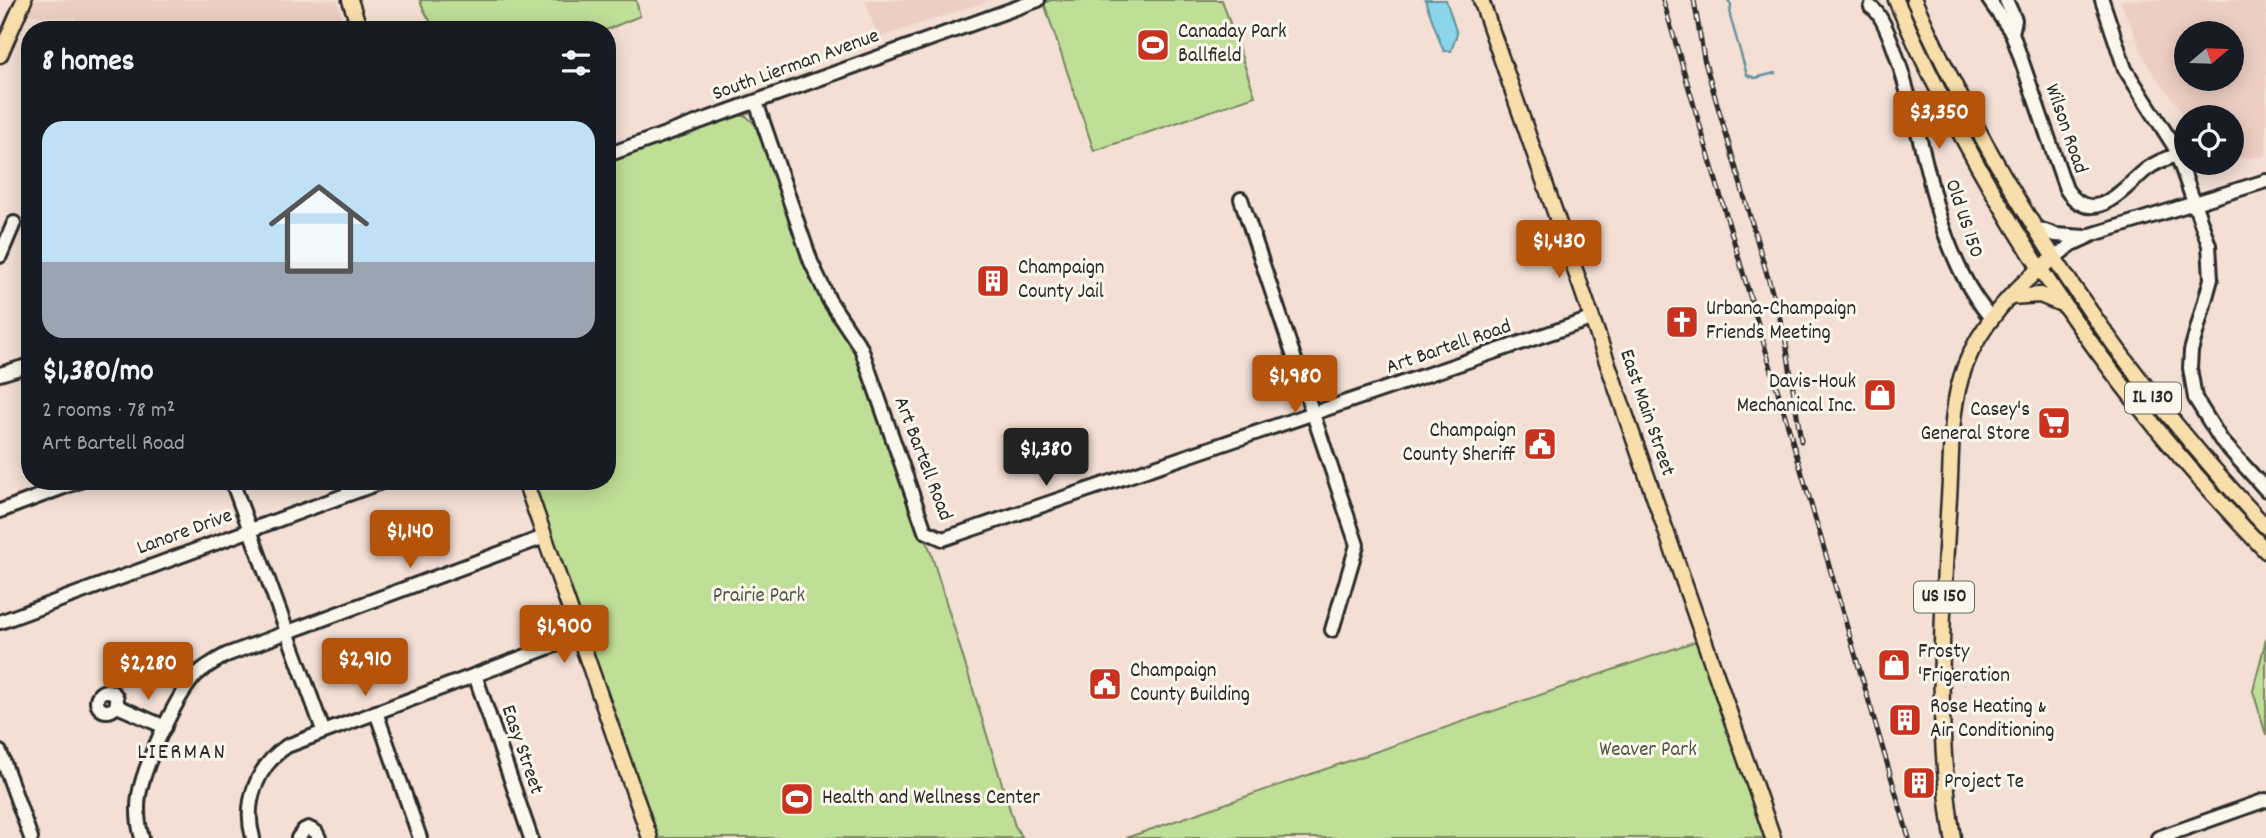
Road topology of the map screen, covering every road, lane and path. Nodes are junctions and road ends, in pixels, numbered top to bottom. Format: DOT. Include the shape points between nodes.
graph roads {
  1 [pos="24,0"];
  2 [pos="350,0"];
  3 [pos="357,0"];
  4 [pos="1038,0"];
  5 [pos="1481,0"];
  6 [pos="1896,0"];
  7 [pos="1914,0"];
  8 [pos="1989,0"];
  9 [pos="2006,0"];
  10 [pos="2102,0"];
  11 [pos="1871,8"];
  12 [pos="357,21"];
  13 [pos="364,21"];
  14 [pos="2012,33"];
  15 [pos="0,55"];
  16 [pos="756,102"];
  17 [pos="2174,147"];
  18 [pos="616,152"];
  19 [pos="2174,157"];
  20 [pos="2185,175"];
  21 [pos="2266,181"];
  22 [pos="1241,199"];
  23 [pos="2195,204"];
  24 [pos="14,223"];
  25 [pos="2033,227"];
  26 [pos="2085,237"];
  27 [pos="0,256"];
  28 [pos="2054,258"];
  29 [pos="2040,268"];
  30 [pos="2011,297"];
  31 [pos="2065,305"];
  32 [pos="1591,319"];
  33 [pos="1992,319"];
  34 [pos="21,368"];
  35 [pos="0,374"];
  36 [pos="1313,415"];
  37 [pos="56,490"];
  38 [pos="236,490"];
  39 [pos="359,490"];
  40 [pos="523,490"];
  41 [pos="528,490"];
  42 [pos="2266,491"];
  43 [pos="0,511"];
  44 [pos="2266,527"];
  45 [pos="250,530"];
  46 [pos="542,538"];
  47 [pos="2266,551"];
  48 [pos="0,622"];
  49 [pos="1332,630"];
  50 [pos="287,632"];
  51 [pos="576,637"];
  52 [pos="474,675"];
  53 [pos="117,706"];
  54 [pos="376,712"];
  55 [pos="165,727"];
  56 [pos="323,730"];
  57 [pos="0,752"];
  58 [pos="2266,800"];
  59 [pos="26,836"];
  60 [pos="142,838"];
  61 [pos="253,838"];
  62 [pos="298,838"];
  63 [pos="319,838"];
  64 [pos="420,838"];
  65 [pos="531,838"];
  66 [pos="643,838"];
  67 [pos="650,838"];
  68 [pos="1773,838"];
  69 [pos="1953,838"];
  70 [pos="2158,838"];
  1 -- 15 [label="main road"];
  2 -- 12 [label="main road"];
  3 -- 13 [label="main road"];
  4 -- 16 [label="street, South Lierman Avenue"];
  5 -- 32 [label="main road, East Main Street"];
  6 -- 29 [label="main road" via="1957,127"];
  7 -- 25 [label="main road" via="1968,112"];
  8 -- 14 [label="street, Wilson Road"];
  9 -- 14 [label="street, Wilson Road" via="2015,20"];
  10 -- 17 [label="street" via="2126,69"];
  11 -- 33 [label="street, Old US 150" via="1882,19 1898,63 1951,247 1974,298"];
  14 -- 19 [label="street, Wilson Road" via="2066,189 2075,200 2090,205 2107,202 2148,169"];
  16 -- 18 [label="street, South Lierman Avenue"];
  16 -- 36 [label="street, Art Bartell Road" via="811,261 829,300 861,348 929,535 947,539"];
  20 -- 23 [label="street"];
  21 -- 23 [label="street"];
  22 -- 36 [label="street"];
  23 -- 26 [label="street"];
  23 -- 42 [label="street" via="2211,261 2208,293 2191,351 2195,398 2221,440"];
  24 -- 27 [label="street"];
  25 -- 26 [label="street" via="2056,235"];
  25 -- 28 [label="main road"];
  26 -- 28 [label="street"];
  28 -- 29 [label="main road, US 150"];
  28 -- 44 [label="main road, IL 130" via="2158,405"];
  29 -- 30 [label="main road, US 150"];
  29 -- 31 [label="main road"];
  30 -- 31 [label="main road" via="2040,295"];
  30 -- 33 [label="main road, US 150"];
  31 -- 47 [label="main road, IL 130" via="2170,444"];
  32 -- 36 [label="street, Art Bartell Road"];
  32 -- 68 [label="main road, East Main Street"];
  33 -- 69 [label="main road, US 150" via="1966,365 1953,422 1942,670 1943,740"];
  34 -- 35 [label="street"];
  36 -- 49 [label="street" via="1357,545"];
  37 -- 43 [label="street"];
  38 -- 45 [label="street"];
  39 -- 45 [label="street, Lanore Drive"];
  40 -- 46 [label="main road"];
  41 -- 46 [label="main road"];
  45 -- 48 [label="street, Lanore Drive"];
  45 -- 50 [label="street"];
  46 -- 50 [label="street"];
  46 -- 51 [label="main road"];
  50 -- 55 [label="street" via="226,655 203,669 187,686"];
  50 -- 56 [label="street"];
  51 -- 52 [label="street"];
  51 -- 66 [label="main road"];
  51 -- 67 [label="main road"];
  52 -- 54 [label="street"];
  52 -- 65 [label="street, Easy Street"];
  53 -- 55 [label="street"];
  54 -- 56 [label="street"];
  54 -- 64 [label="street"];
  55 -- 60 [label="street" via="140,791"];
  56 -- 61 [label="street" via="287,746 263,770 250,800"];
  57 -- 59 [label="street"];
  58 -- 70 [label="street"];
  62 -- 63 [label="street" via="308,828"];
}
